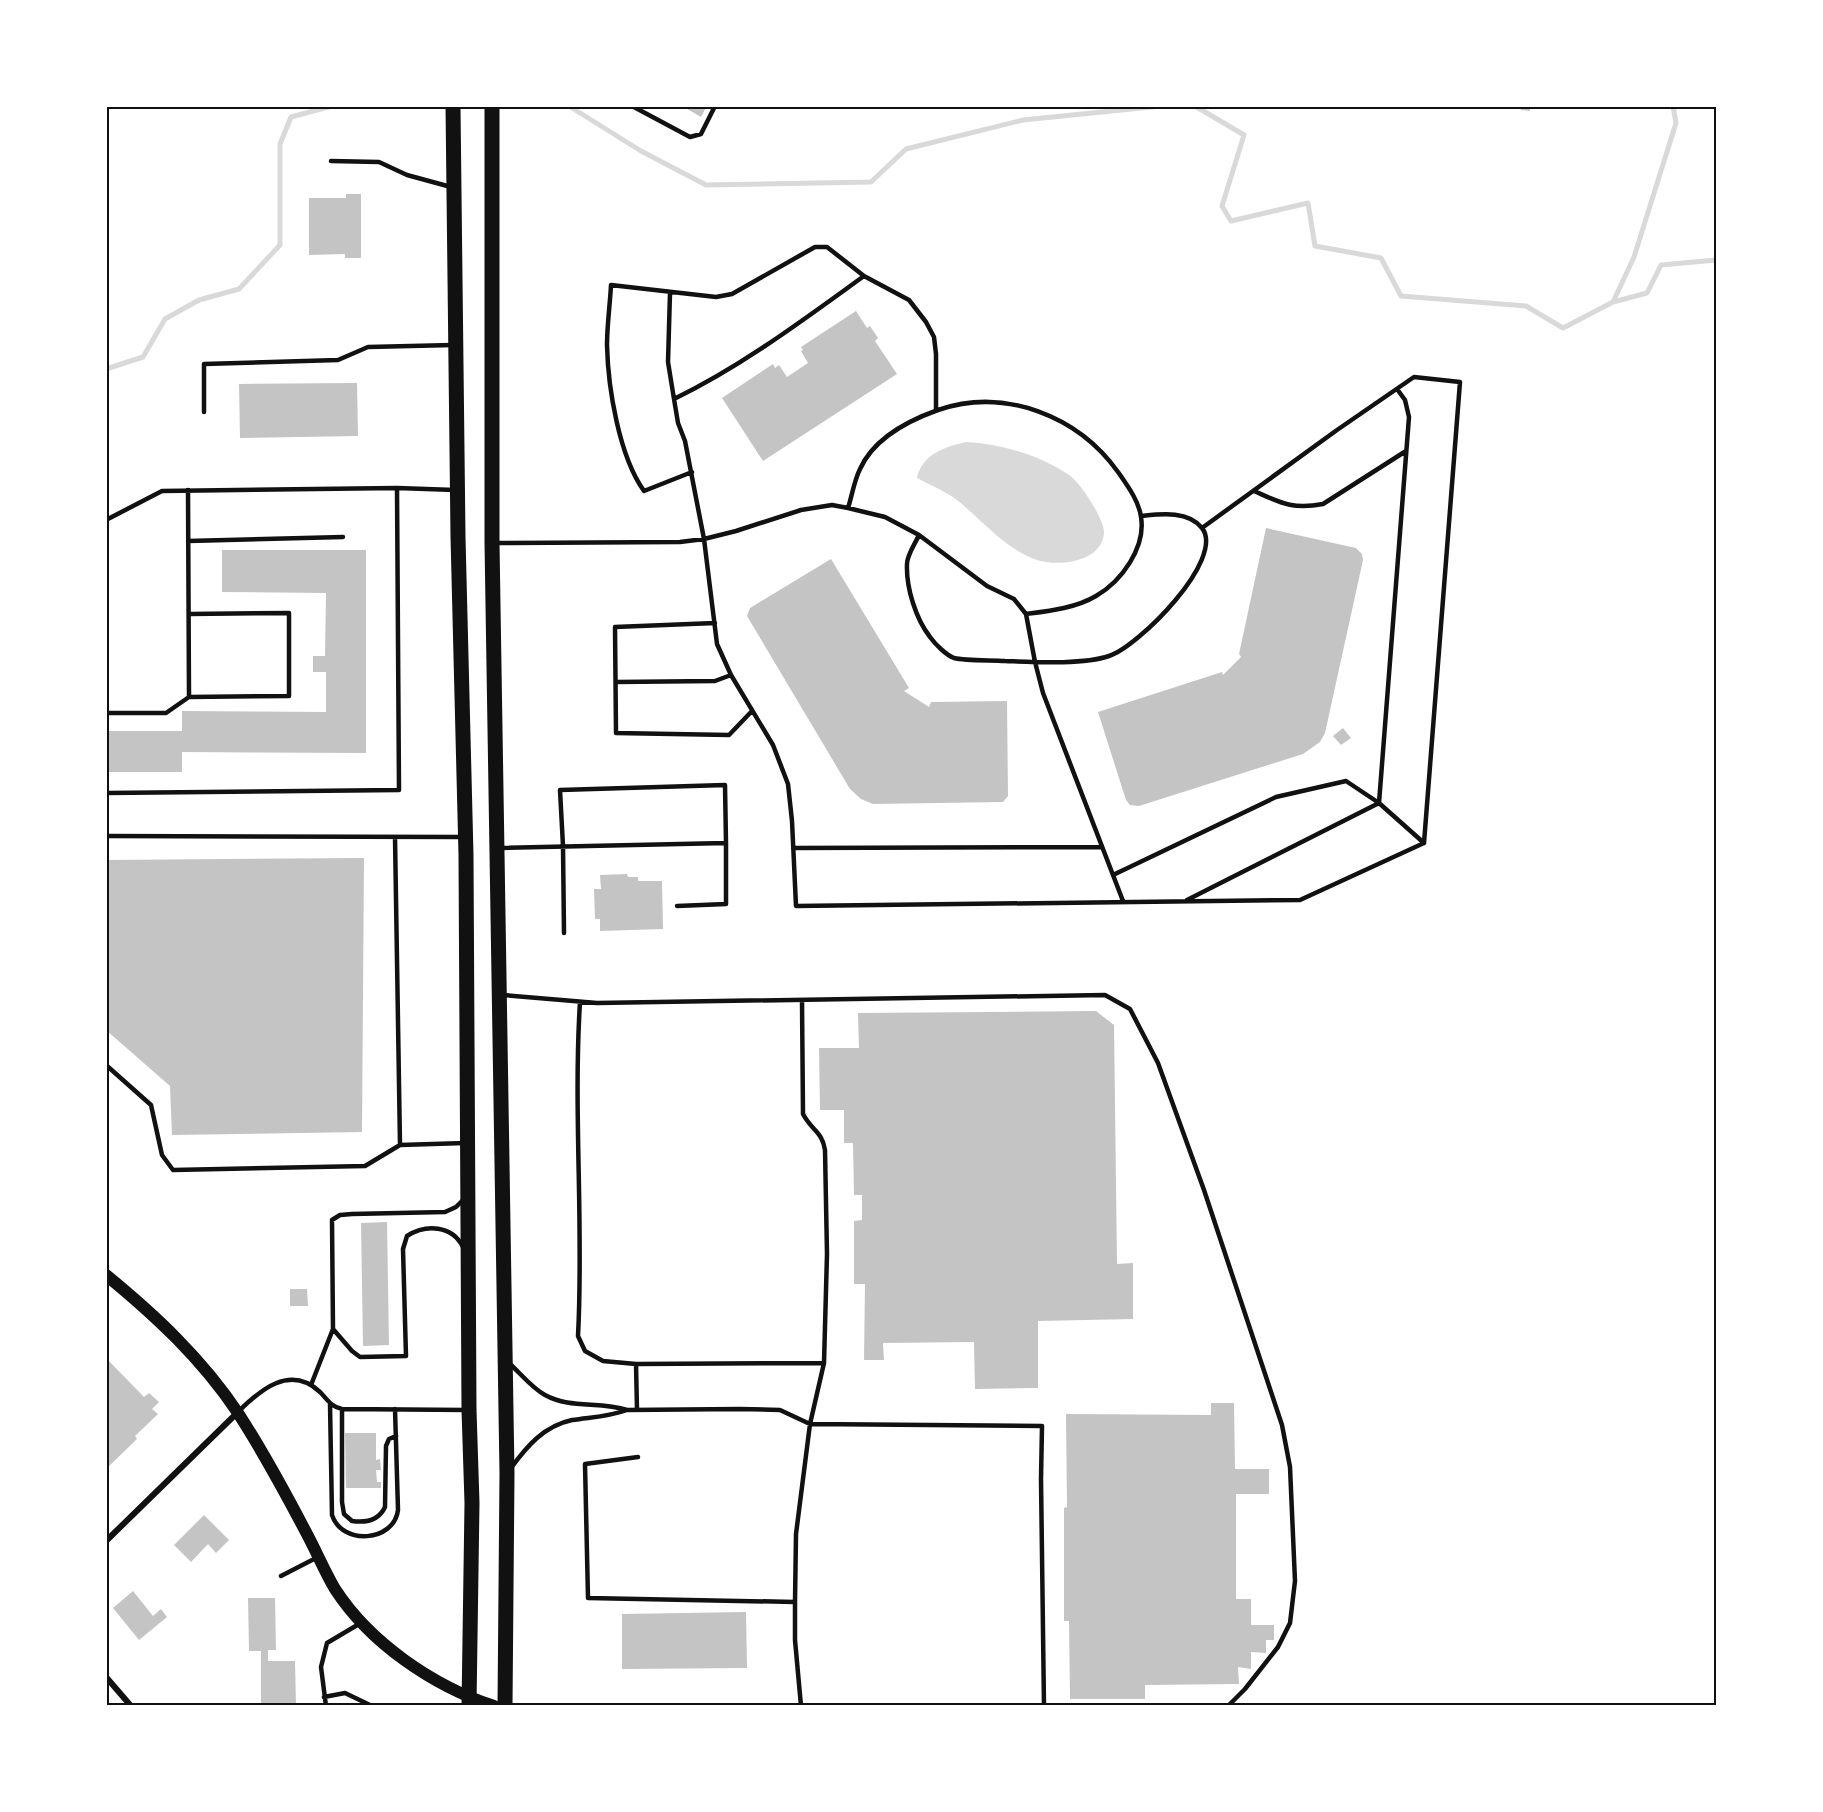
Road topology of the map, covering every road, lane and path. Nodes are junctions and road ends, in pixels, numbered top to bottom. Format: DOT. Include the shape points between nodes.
graph roads {
  1 [pos="453,106"];
  2 [pos="492,106"];
  3 [pos="632,106"];
  4 [pos="715,106"];
  5 [pos="331,161"];
  6 [pos="454,187"];
  7 [pos="864,276"];
  8 [pos="670,293"];
  9 [pos="456,345"];
  10 [pos="1397,389"];
  11 [pos="674,399"];
  12 [pos="936,411"];
  13 [pos="204,412"];
  14 [pos="1406,451"];
  15 [pos="692,472"];
  16 [pos="397,488"];
  17 [pos="188,490"];
  18 [pos="457,490"];
  19 [pos="1254,491"];
  20 [pos="848,508"];
  21 [pos="1141,516"];
  22 [pos="106,520"];
  23 [pos="1202,528"];
  24 [pos="919,535"];
  25 [pos="343,537"];
  26 [pos="704,539"];
  27 [pos="188,541"];
  28 [pos="492,543"];
  29 [pos="189,614"];
  30 [pos="1026,614"];
  31 [pos="716,623"];
  32 [pos="1035,662"];
  33 [pos="731,675"];
  34 [pos="616,682"];
  35 [pos="189,697"];
  36 [pos="752,711"];
  37 [pos="106,713"];
  38 [pos="106,793"];
  39 [pos="1379,803"];
  40 [pos="106,836"];
  41 [pos="395,837"];
  42 [pos="465,837"];
  43 [pos="726,843"];
  44 [pos="1424,843"];
  45 [pos="563,846"];
  46 [pos="1102,847"];
  47 [pos="498,848"];
  48 [pos="793,848"];
  49 [pos="1113,876"];
  50 [pos="1123,901"];
  51 [pos="1185,901"];
  52 [pos="677,906"];
  53 [pos="564,933"];
  54 [pos="500,994"];
  55 [pos="802,1000"];
  56 [pos="580,1002"];
  57 [pos="106,1065"];
  58 [pos="467,1143"];
  59 [pos="400,1145"];
  60 [pos="468,1190"];
  61 [pos="469,1259"];
  62 [pos="106,1275"];
  63 [pos="333,1329"];
  64 [pos="506,1360"];
  65 [pos="824,1363"];
  66 [pos="636,1364"];
  67 [pos="311,1385"];
  68 [pos="330,1404"];
  69 [pos="342,1409"];
  70 [pos="395,1409"];
  71 [pos="469,1410"];
  72 [pos="627,1410"];
  73 [pos="637,1410"];
  74 [pos="237,1413"];
  75 [pos="810,1424"];
  76 [pos="396,1436"];
  77 [pos="638,1457"];
  78 [pos="507,1473"];
  79 [pos="106,1541"];
  80 [pos="318,1556"];
  81 [pos="281,1576"];
  82 [pos="795,1602"];
  83 [pos="362,1622"];
  84 [pos="106,1677"];
  85 [pos="324,1697"];
  86 [pos="469,1701"];
  87 [pos="130,1706"];
  88 [pos="326,1706"];
  89 [pos="372,1706"];
  90 [pos="494,1706"];
  91 [pos="505,1706"];
  92 [pos="801,1706"];
  93 [pos="1044,1706"];
  94 [pos="1228,1706"];
  1 -- 6 [label="main road"];
  2 -- 28 [label="main road"];
  3 -- 4 [label="lane" via="690,137 701,134"];
  5 -- 6 [label="lane" via="379,162 407,176"];
  6 -- 9 [label="main road"];
  7 -- 8 [label="lane" via="827,247 815,247 732,294 716,297"];
  7 -- 11 [label="lane" via="713,380"];
  7 -- 12 [label="lane" via="909,300 926,322 936,354"];
  8 -- 11 [label="lane" via="668,362"];
  8 -- 15 [label="lane" via="611,285 607,346 614,407 635,478 644,491"];
  9 -- 13 [label="lane" via="368,347 338,360 204,364"];
  9 -- 18 [label="main road"];
  10 -- 14 [label="lane" via="1406,400 1409,417"];
  10 -- 19 [label="lane"];
  10 -- 44 [label="lane" via="1414,377 1460,382"];
  11 -- 15 [label="lane"];
  12 -- 20 [label="lane" via="906,423 872,450 860,469"];
  12 -- 21 [label="lane" via="971,402 997,402 1024,406 1054,418 1107,456 1128,486"];
  14 -- 19 [label="lane" via="1323,504 1284,505"];
  14 -- 39 [label="lane"];
  15 -- 26 [label="lane"];
  16 -- 17 [label="lane"];
  16 -- 18 [label="lane"];
  16 -- 38 [label="lane" via="399,790"];
  17 -- 22 [label="lane" via="162,491"];
  17 -- 27 [label="lane"];
  18 -- 42 [label="main road"];
  19 -- 23 [label="lane"];
  20 -- 24 [label="lane" via="885,517"];
  20 -- 26 [label="lane" via="832,505 801,510"];
  21 -- 23 [label="lane" via="1179,515"];
  21 -- 30 [label="lane" via="1141,540 1130,563 1097,596 1070,606"];
  23 -- 32 [label="lane" via="1204,552 1191,581 1165,614 1134,643 1110,657"];
  24 -- 30 [label="lane" via="987,586 1014,599"];
  24 -- 32 [label="lane" via="906,563 922,627 934,643 954,657"];
  25 -- 27 [label="lane"];
  26 -- 28 [label="lane"];
  26 -- 31 [label="lane"];
  27 -- 29 [label="lane"];
  28 -- 47 [label="main road"];
  29 -- 35 [label="lane"];
  29 -- 35 [label="lane" via="289,613 289,696"];
  30 -- 32 [label="lane"];
  31 -- 33 [label="lane" via="717,644"];
  31 -- 34 [label="lane" via="615,627"];
  32 -- 46 [label="lane" via="1043,693"];
  33 -- 34 [label="lane" via="715,681"];
  33 -- 36 [label="lane"];
  34 -- 36 [label="lane" via="616,733 729,735"];
  35 -- 37 [label="lane" via="166,713"];
  36 -- 48 [label="lane" via="773,745 788,784"];
  39 -- 44 [label="lane"];
  39 -- 49 [label="lane" via="1346,781 1276,797"];
  39 -- 51 [label="lane"];
  40 -- 41 [label="lane"];
  41 -- 42 [label="lane"];
  41 -- 59 [label="lane"];
  42 -- 58 [label="main road"];
  43 -- 45 [label="lane"];
  43 -- 45 [label="lane" via="725,785 560,790"];
  43 -- 52 [label="lane" via="726,904"];
  44 -- 51 [label="lane" via="1300,900"];
  45 -- 47 [label="lane"];
  45 -- 53 [label="lane"];
  46 -- 48 [label="lane"];
  46 -- 49 [label="lane"];
  47 -- 54 [label="main road"];
  48 -- 50 [label="lane" via="796,906"];
  49 -- 50 [label="lane"];
  50 -- 51 [label="lane"];
  54 -- 56 [label="lane"];
  54 -- 64 [label="main road"];
  55 -- 56 [label="lane"];
  55 -- 65 [label="lane" via="803,1114 808,1125 823,1137 825,1150"];
  55 -- 94 [label="lane" via="1105,995 1130,1009 1158,1063 1204,1190 1282,1425 1290,1467 1295,1581 1290,1623 1278,1647"];
  56 -- 66 [label="lane" via="578,1336 585,1351 603,1361"];
  57 -- 59 [label="lane" via="151,1105 162,1155 173,1170 365,1166"];
  58 -- 59 [label="lane"];
  58 -- 60 [label="main road"];
  60 -- 61 [label="main road"];
  60 -- 63 [label="lane" via="459,1204 445,1212 340,1215 332,1220"];
  61 -- 63 [label="lane" via="457,1237 445,1229 421,1230 407,1236 406,1356 360,1357"];
  61 -- 71 [label="main road"];
  62 -- 74 [label="main road" via="172,1333"];
  63 -- 67 [label="lane"];
  64 -- 72 [label="lane" via="545,1395 565,1403"];
  64 -- 78 [label="main road"];
  65 -- 66 [label="lane"];
  65 -- 75 [label="lane"];
  66 -- 73 [label="lane"];
  67 -- 68 [label="lane"];
  67 -- 74 [label="lane" via="276,1382"];
  68 -- 69 [label="lane"];
  68 -- 76 [label="lane" via="331,1509 336,1525 347,1534 379,1533 396,1518"];
  69 -- 70 [label="lane"];
  69 -- 76 [label="lane" via="342,1502 344,1514 352,1521 371,1521 383,1513 386,1446"];
  70 -- 71 [label="lane"];
  70 -- 76 [label="lane"];
  71 -- 86 [label="main road"];
  72 -- 73 [label="lane"];
  72 -- 78 [label="lane" via="552,1427 528,1444"];
  73 -- 75 [label="lane" via="780,1410"];
  74 -- 79 [label="street"];
  74 -- 80 [label="main road" via="269,1463"];
  75 -- 82 [label="lane" via="796,1534"];
  75 -- 93 [label="lane" via="1042,1426"];
  77 -- 82 [label="lane" via="585,1464 588,1598"];
  78 -- 91 [label="main road"];
  80 -- 81 [label="lane"];
  80 -- 83 [label="main road" via="335,1589"];
  82 -- 92 [label="lane"];
  83 -- 85 [label="lane" via="327,1643 321,1666"];
  83 -- 86 [label="main road" via="378,1639"];
  84 -- 87 [label="street"];
  85 -- 88 [label="lane"];
  85 -- 89 [label="lane" via="345,1693"];
  86 -- 90 [label="main road"];
}
